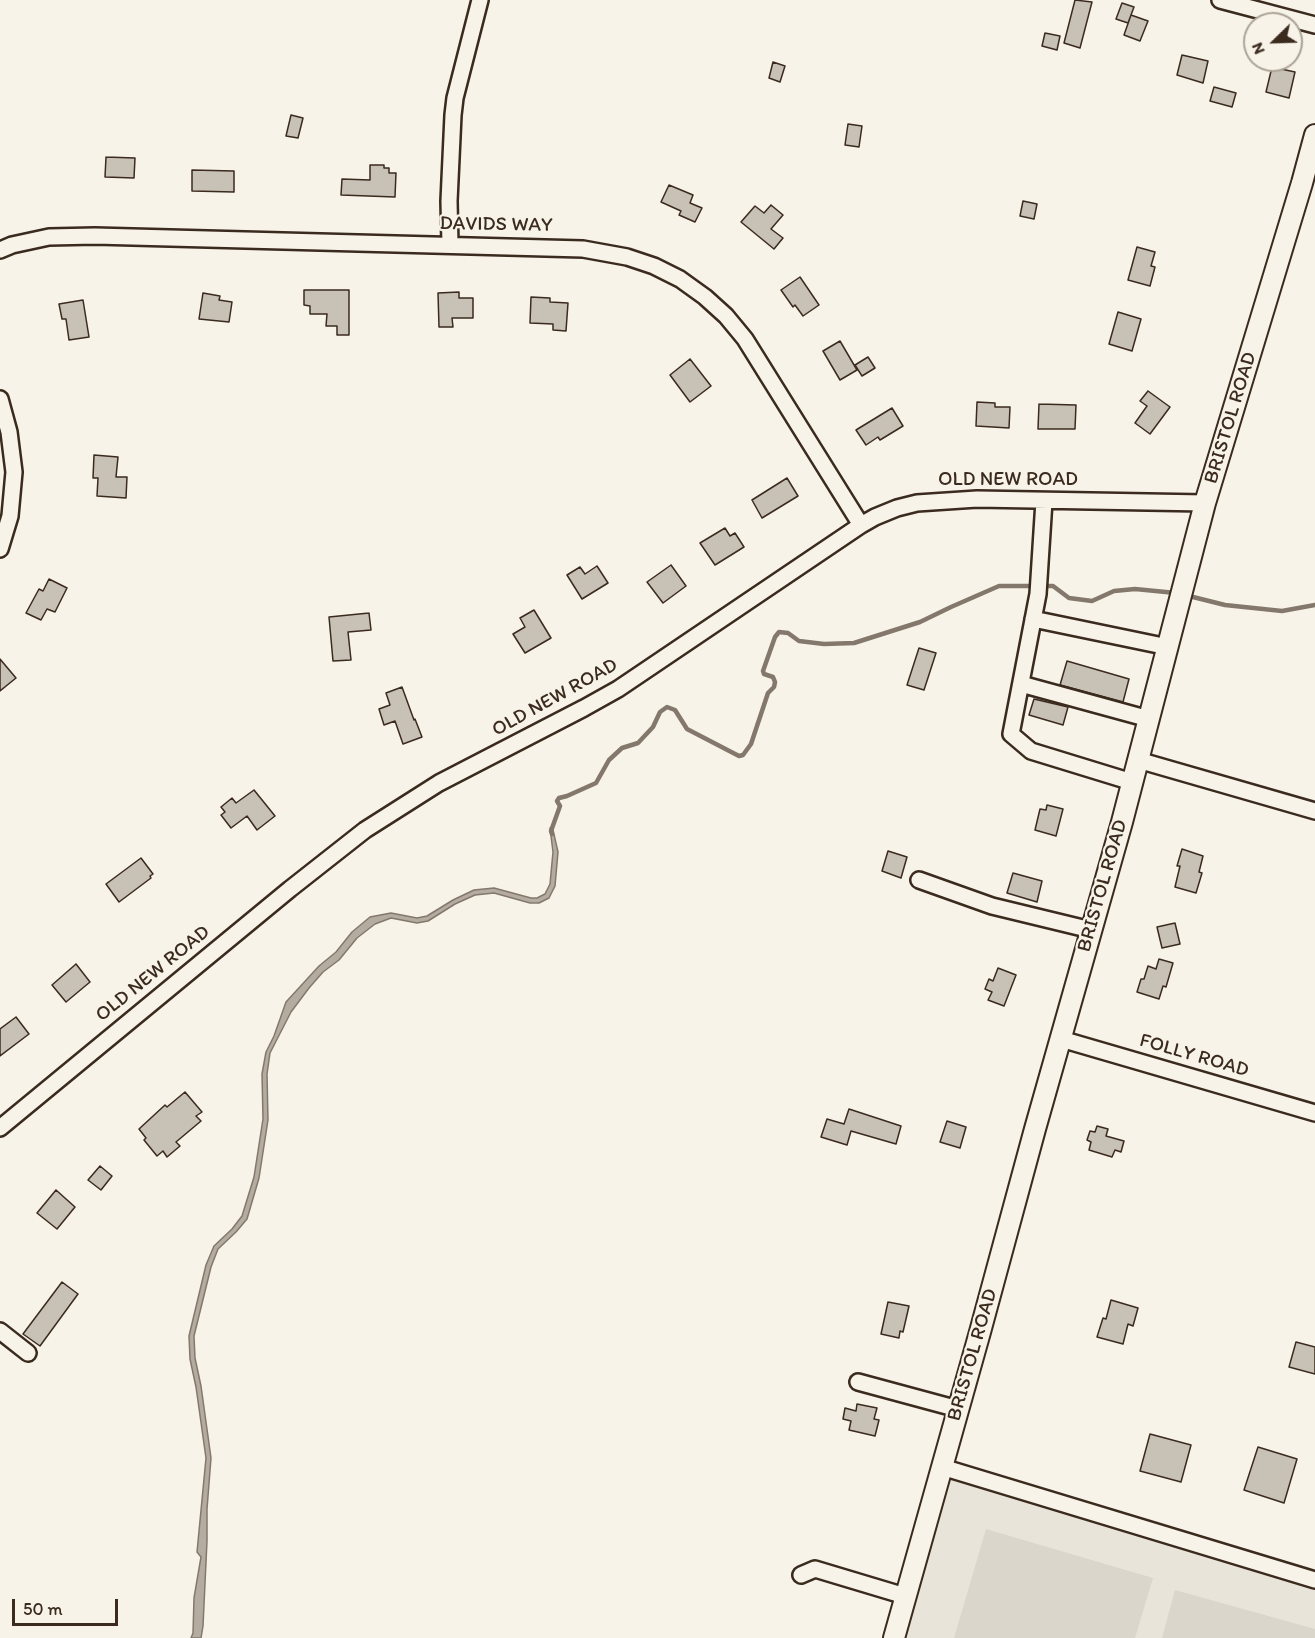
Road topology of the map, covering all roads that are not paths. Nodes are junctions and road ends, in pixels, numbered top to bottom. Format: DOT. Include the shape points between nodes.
graph roads {
  1 [pos="480,0"];
  2 [pos="1220,0"];
  3 [pos="1315,25"];
  4 [pos="1315,135"];
  5 [pos="1309,187"];
  6 [pos="450,245"];
  7 [pos="0,250"];
  8 [pos="0,399"];
  9 [pos="1044,501"];
  10 [pos="1206,504"];
  11 [pos="861,525"];
  12 [pos="0,549"];
  13 [pos="1033,619"];
  14 [pos="1168,647"];
  15 [pos="1021,684"];
  16 [pos="1149,719"];
  17 [pos="1138,760"];
  18 [pos="1132,782"];
  19 [pos="1315,812"];
  20 [pos="919,880"];
  21 [pos="1091,930"];
  22 [pos="1061,1039"];
  23 [pos="1315,1113"];
  24 [pos="0,1128"];
  25 [pos="0,1331"];
  26 [pos="28,1353"];
  27 [pos="858,1382"];
  28 [pos="958,1409"];
  29 [pos="942,1467"];
  30 [pos="801,1575"];
  31 [pos="1315,1580"];
  32 [pos="905,1596"];
  33 [pos="894,1638"];
  1 -- 6 [label="street" via="455,98"];
  2 -- 3 [label="street"];
  4 -- 5 [label="main road, BRISTOL ROAD"];
  5 -- 10 [label="main road, BRISTOL ROAD"];
  6 -- 7 [label="street, DAVIDS WAY" via="95,236 49,237"];
  6 -- 11 [label="street, DAVIDS WAY" via="583,249 627,256 680,279 726,316 745,339"];
  8 -- 12 [label="street" via="14,471 10,516"];
  9 -- 10 [label="street, OLD NEW ROAD"];
  9 -- 11 [label="street, OLD NEW ROAD" via="927,502 897,508"];
  9 -- 13 [label="street" via="1040,578"];
  10 -- 14 [label="main road, BRISTOL ROAD"];
  11 -- 24 [label="street, OLD NEW ROAD" via="618,689 439,783 365,830"];
  13 -- 14 [label="street"];
  13 -- 15 [label="street"];
  14 -- 16 [label="main road, BRISTOL ROAD"];
  15 -- 16 [label="street"];
  15 -- 18 [label="street" via="1011,734 1031,751"];
  16 -- 17 [label="main road, BRISTOL ROAD"];
  17 -- 18 [label="main road, BRISTOL ROAD"];
  17 -- 19 [label="street"];
  18 -- 21 [label="main road, BRISTOL ROAD"];
  20 -- 21 [label="street" via="992,906"];
  21 -- 22 [label="main road, BRISTOL ROAD"];
  22 -- 23 [label="street, FOLLY ROAD"];
  22 -- 28 [label="main road, BRISTOL ROAD"];
  25 -- 26 [label="street"];
  27 -- 28 [label="street"];
  28 -- 29 [label="main road, BRISTOL ROAD"];
  29 -- 31 [label="street"];
  29 -- 32 [label="main road, BRISTOL ROAD"];
  30 -- 32 [label="street" via="815,1569"];
  32 -- 33 [label="main road, BRISTOL ROAD"];
}
